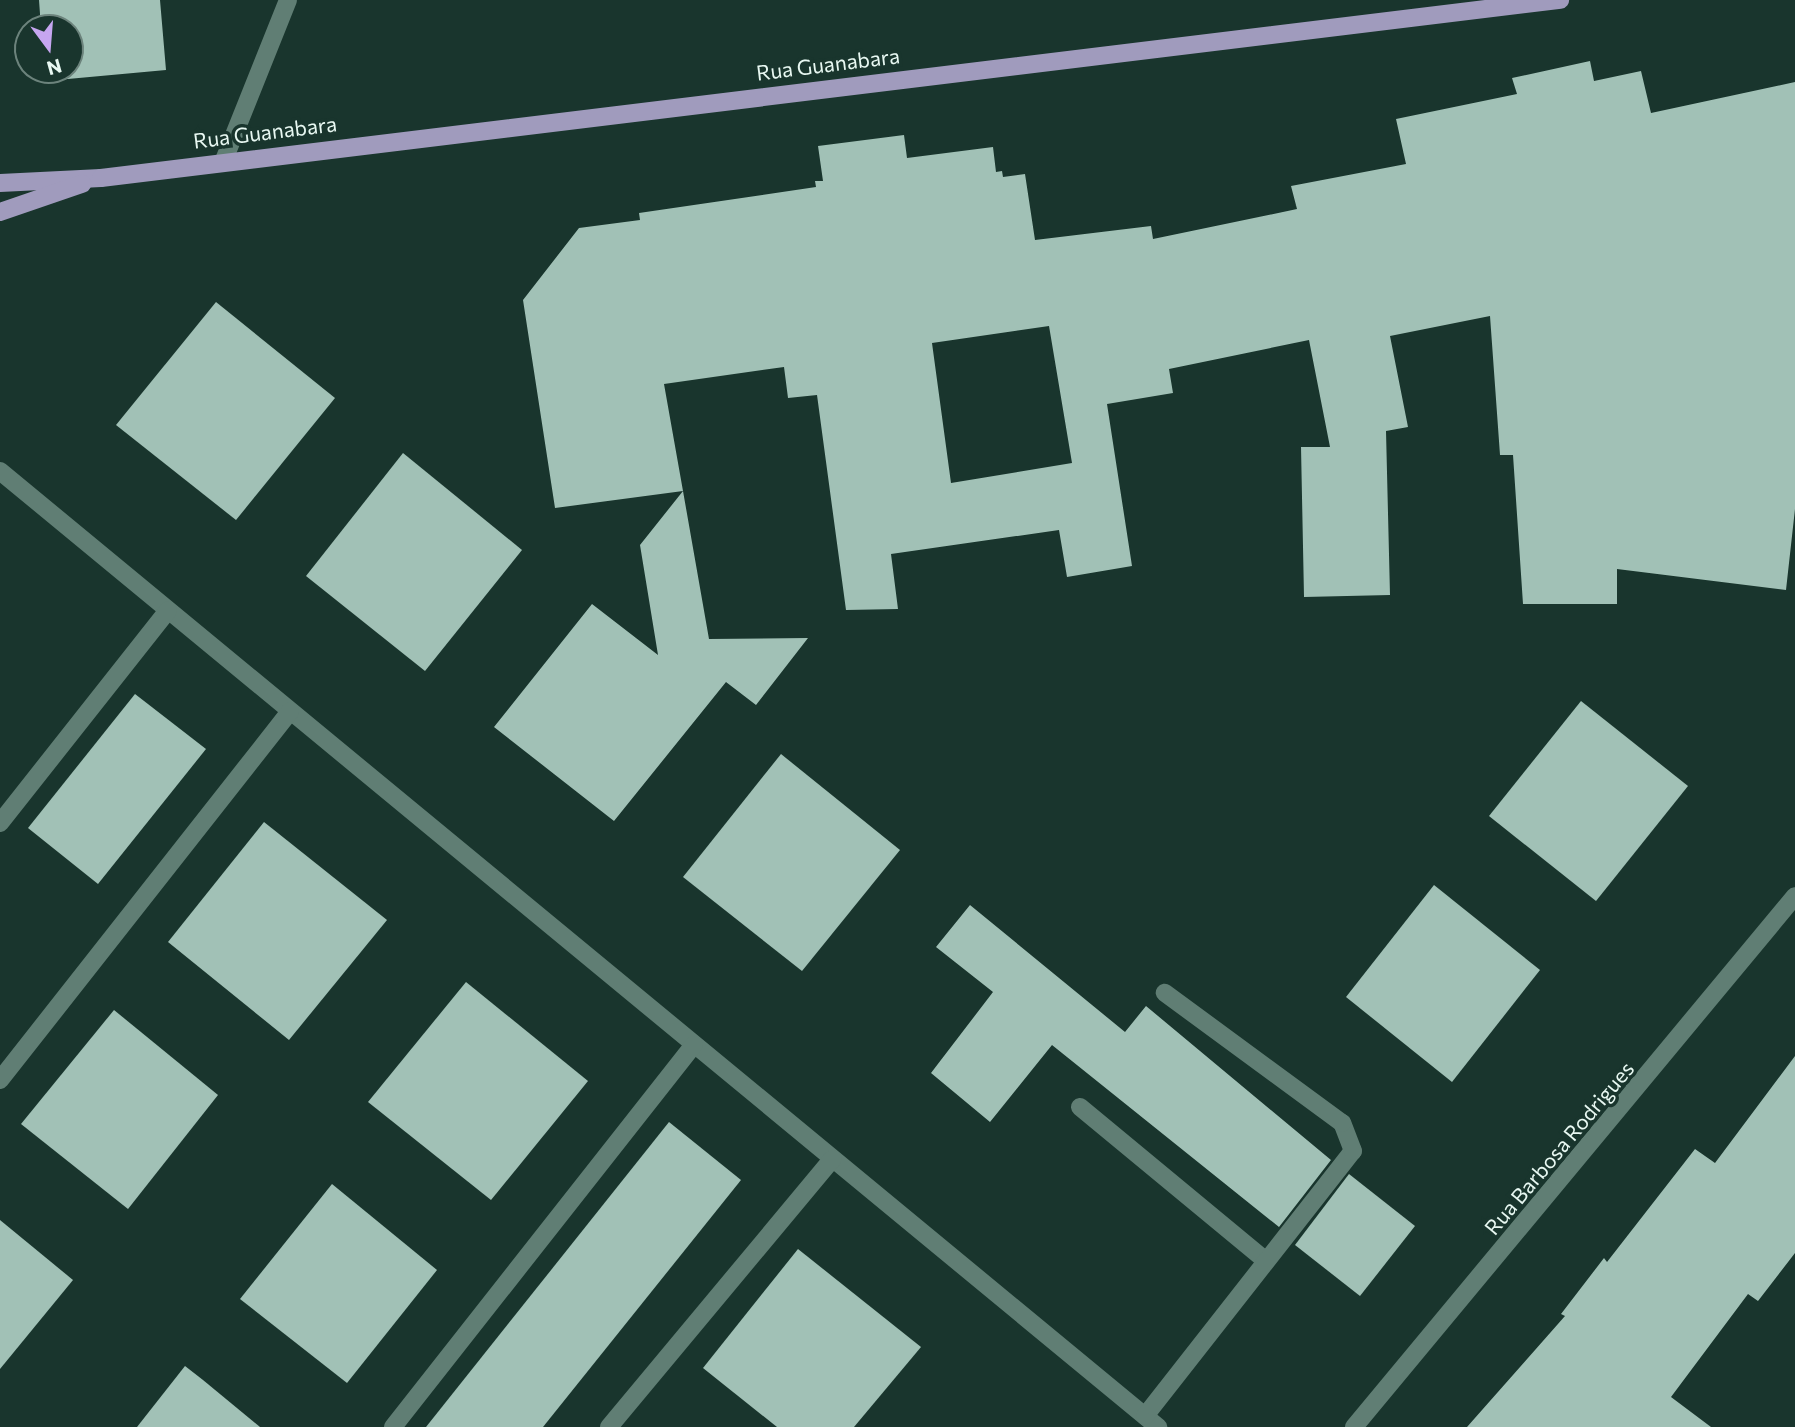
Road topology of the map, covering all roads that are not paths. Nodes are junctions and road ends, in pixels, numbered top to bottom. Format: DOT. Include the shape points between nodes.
graph roads {
  1 [pos="288,0"];
  2 [pos="1560,0"];
  3 [pos="224,160"];
  4 [pos="102,178"];
  5 [pos="0,183"];
  6 [pos="0,212"];
  7 [pos="0,471"];
  8 [pos="169,610"];
  9 [pos="290,711"];
  10 [pos="0,823"];
  11 [pos="1795,896"];
  12 [pos="1165,993"];
  13 [pos="694,1045"];
  14 [pos="0,1080"];
  15 [pos="1080,1107"];
  16 [pos="832,1158"];
  17 [pos="1266,1261"];
  18 [pos="1151,1422"];
  19 [pos="393,1427"];
  20 [pos="609,1427"];
  21 [pos="1354,1427"];
  1 -- 3 [label="street"];
  2 -- 3 [label="main road, Rua Guanabara"];
  3 -- 4 [label="main road, Rua Guanabara"];
  4 -- 5 [label="main road, Rua Guanabara"];
  4 -- 6 [label="main road, Rua Guanabara"];
  7 -- 8 [label="street"];
  8 -- 9 [label="street"];
  8 -- 10 [label="street"];
  9 -- 13 [label="street"];
  9 -- 14 [label="street"];
  11 -- 21 [label="street, Rua Barbosa Rodrigues"];
  12 -- 17 [label="street" via="1342,1123 1353,1151"];
  13 -- 16 [label="street"];
  13 -- 19 [label="street"];
  15 -- 17 [label="street"];
  16 -- 18 [label="street"];
  16 -- 20 [label="street"];
  17 -- 18 [label="street"];
}
